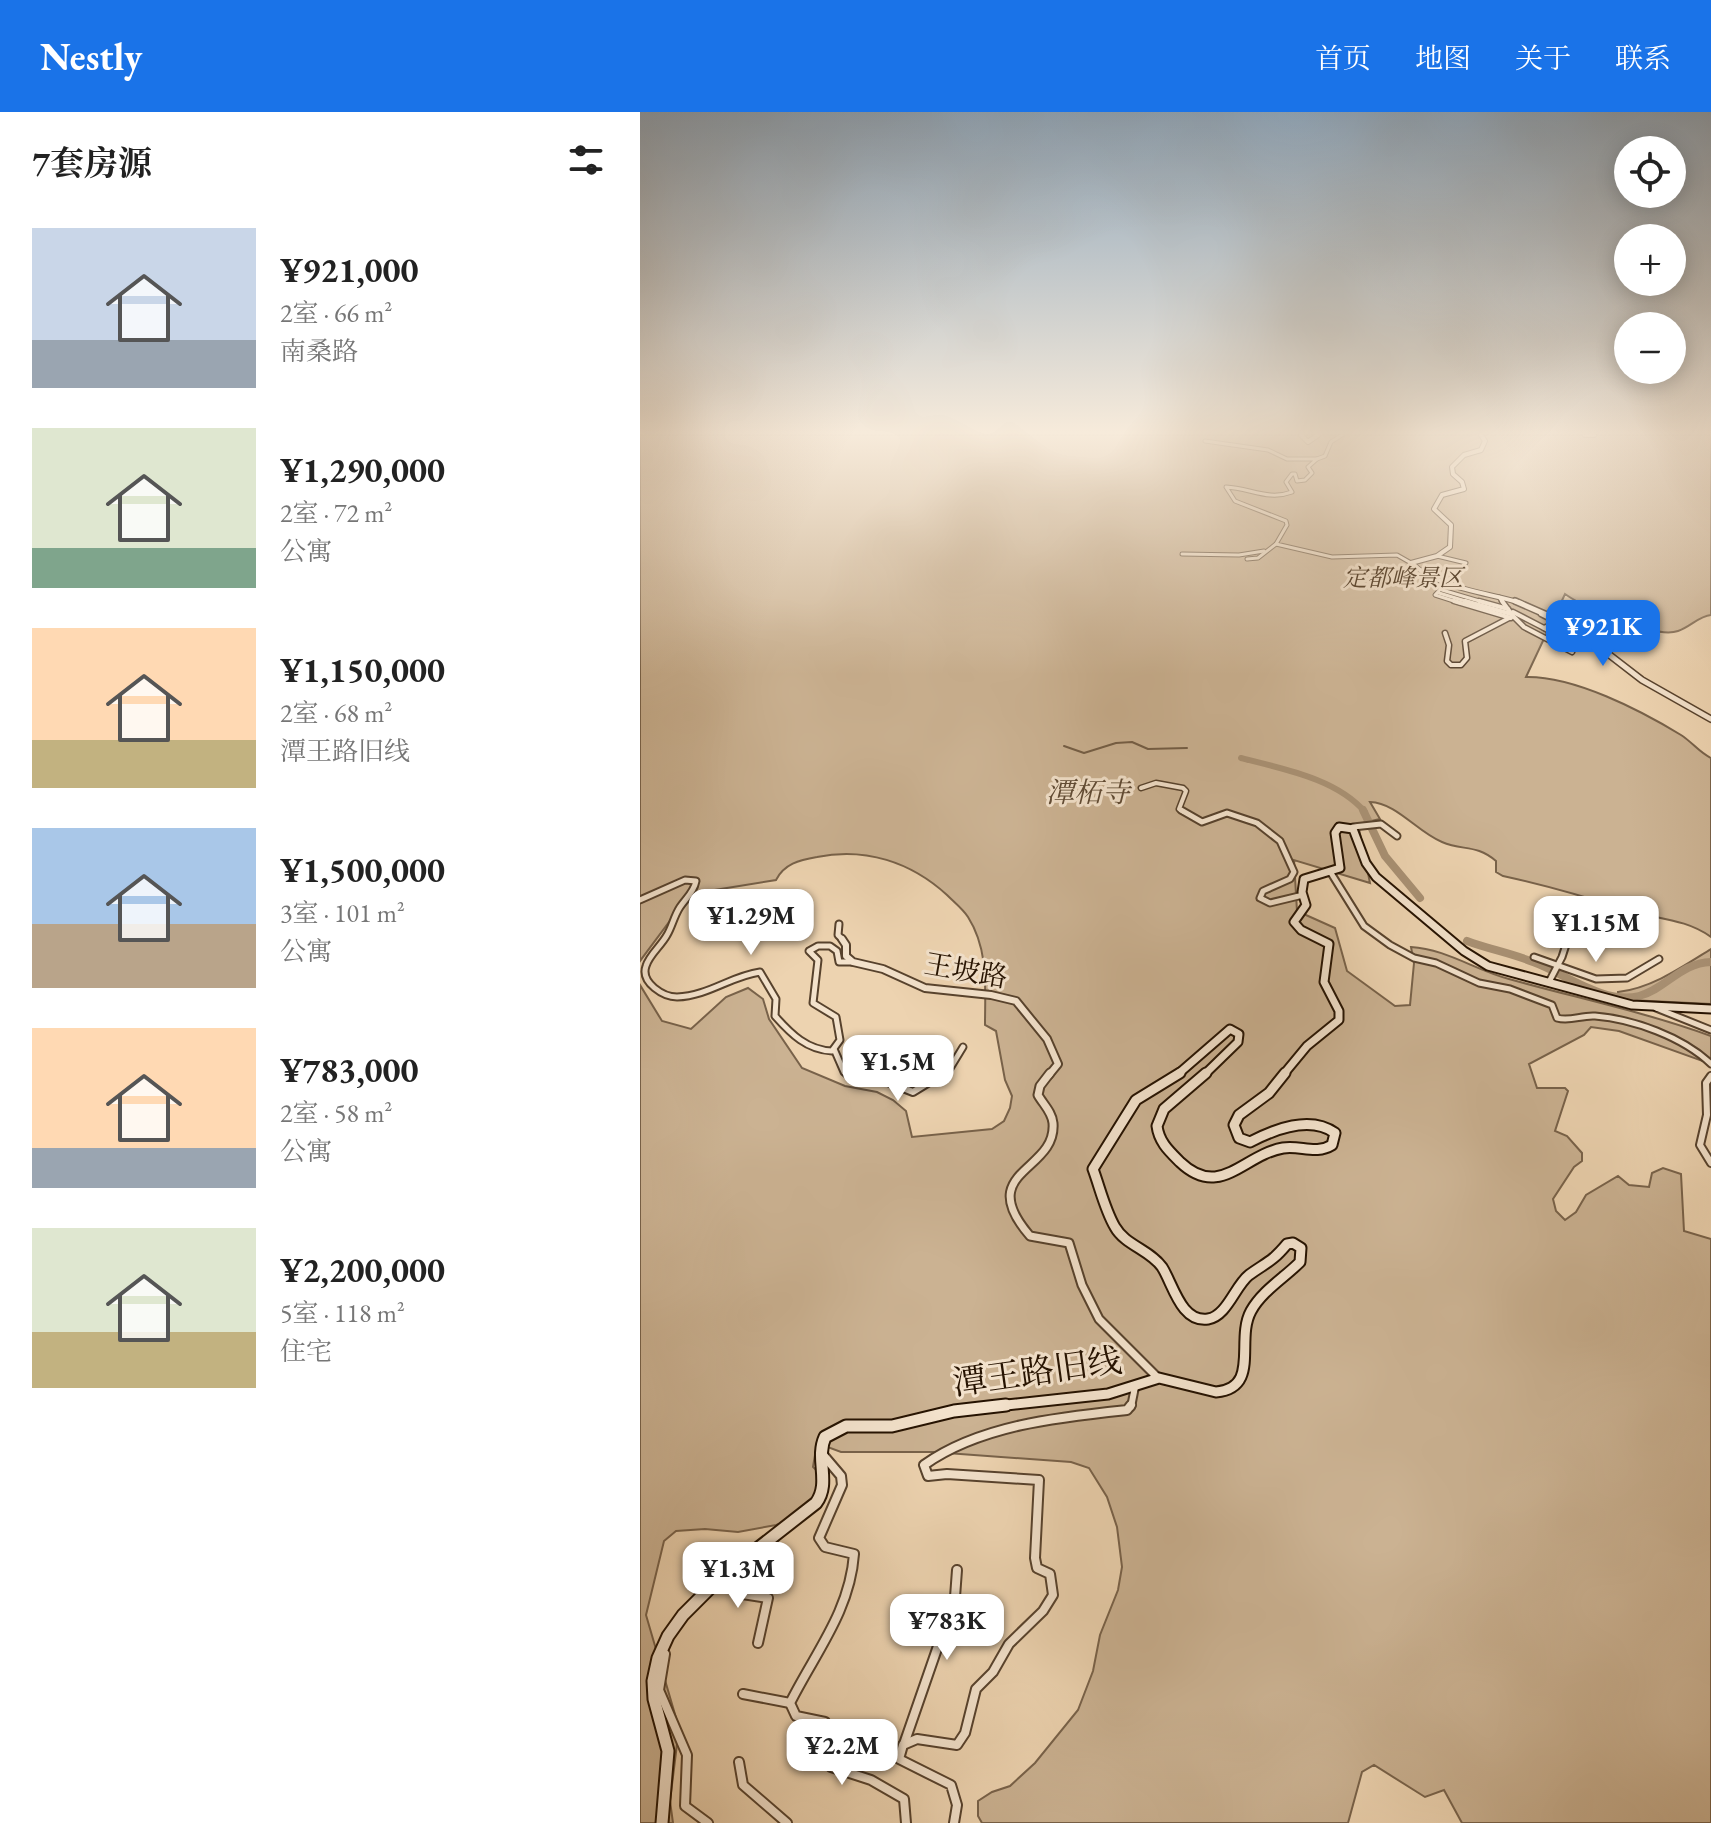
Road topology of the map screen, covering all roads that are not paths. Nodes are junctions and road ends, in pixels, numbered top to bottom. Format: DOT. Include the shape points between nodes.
graph roads {
  1 [pos="1274,515"];
  2 [pos="1439,515"];
  3 [pos="1276,544"];
  4 [pos="1264,551"];
  5 [pos="1182,554"];
  6 [pos="1437,556"];
  7 [pos="1247,559"];
  8 [pos="1411,563"];
  9 [pos="1466,563"];
  10 [pos="1447,582"];
  11 [pos="1440,592"];
  12 [pos="1499,597"];
  13 [pos="1538,611"];
  14 [pos="1512,614"];
  15 [pos="1546,627"];
  16 [pos="1445,633"];
  17 [pos="1582,646"];
  18 [pos="1572,652"];
  19 [pos="1711,719"];
  20 [pos="1141,788"];
  21 [pos="1353,827"];
  22 [pos="1397,836"];
  23 [pos="1331,873"];
  24 [pos="1303,895"];
  25 [pos="640,900"];
  26 [pos="1573,923"];
  27 [pos="839,924"];
  28 [pos="842,939"];
  29 [pos="1534,957"];
  30 [pos="1659,959"];
  31 [pos="853,962"];
  32 [pos="1556,966"];
  33 [pos="1551,979"];
  34 [pos="1651,1007"];
  35 [pos="1711,1009"];
  36 [pos="1711,1030"];
  37 [pos="963,1047"];
  38 [pos="834,1049"];
  39 [pos="1711,1064"];
  40 [pos="1711,1076"];
  41 [pos="1711,1163"];
  42 [pos="1158,1378"];
  43 [pos="1135,1387"];
  44 [pos="821,1452"];
  45 [pos="957,1570"];
  46 [pos="723,1576"];
  47 [pos="680,1620"];
  48 [pos="758,1643"];
  49 [pos="743,1694"];
  50 [pos="790,1703"];
  51 [pos="903,1745"];
  52 [pos="739,1762"];
  53 [pos="662,1823"];
  54 [pos="708,1823"];
  55 [pos="787,1823"];
  56 [pos="906,1823"];
  57 [pos="954,1823"];
  1 -- 3 [label="street" via="1287,525"];
  2 -- 6 [label="street" via="1451,528 1450,547"];
  3 -- 4 [label="street"];
  3 -- 8 [label="street" via="1332,557 1397,555"];
  4 -- 5 [label="street"];
  4 -- 7 [label="street"];
  6 -- 8 [label="street"];
  6 -- 9 [label="street"];
  8 -- 10 [label="street"];
  10 -- 11 [label="street"];
  10 -- 12 [label="street"];
  11 -- 14 [label="street"];
  11 -- 14 [label="street" via="1435,595"];
  12 -- 13 [label="street"];
  12 -- 14 [label="street"];
  13 -- 15 [label="street" via="1557,622"];
  13 -- 19 [label="street" via="1576,629 1642,680"];
  14 -- 15 [label="street"];
  14 -- 16 [label="street" via="1465,641 1467,658 1461,665 1447,661"];
  14 -- 18 [label="street" via="1524,627"];
  15 -- 17 [label="street"];
  20 -- 24 [label="street" via="1183,788 1179,809 1202,822 1227,813 1257,823 1280,841 1294,872 1260,898 1270,903"];
  21 -- 22 [label="street" via="1378,824"];
  23 -- 24 [label="main road" via="1306,877"];
  23 -- 33 [label="main road" via="1340,864 1336,831 1349,826 1376,877 1464,951 1495,968"];
  23 -- 39 [label="street" via="1364,926 1414,958 1552,1005 1557,1018 1566,1021 1591,1016 1637,1025"];
  24 -- 42 [label="main road, 潭王路旧线" via="1306,905 1295,924 1329,944 1324,982 1340,1017 1307,1046 1269,1093 1236,1118 1234,1128 1239,1138 1250,1142 1280,1127 1324,1125 1335,1133 1332,1145 1322,1152 1283,1148 1219,1176 1196,1176 1181,1164 1160,1140 1157,1121 1238,1042 1239,1034 1230,1029 1181,1073 1136,1100 1094,1164 1115,1227 1160,1264 1183,1308 1196,1318 1218,1315 1244,1280 1270,1264 1287,1244 1302,1251 1300,1262 1255,1304 1243,1336 1245,1369 1238,1384 1210,1392"];
  25 -- 38 [label="street" via="685,880 696,881 645,967 654,989 676,997 710,992 760,972 776,999 775,1016 787,1029 814,1048"];
  26 -- 32 [label="street"];
  27 -- 28 [label="street"];
  28 -- 31 [label="street"];
  29 -- 32 [label="street"];
  30 -- 32 [label="street" via="1627,978 1596,979"];
  31 -- 38 [label="street" via="839,962 832,946 809,951 818,960 813,1003 837,1019 840,1040"];
  31 -- 42 [label="street, 王坡路" via="925,988 1013,1000 1040,1029 1058,1061 1038,1092 1052,1128 1040,1159 1010,1183 1010,1199 1030,1236 1069,1243 1099,1319"];
  32 -- 33 [label="street"];
  33 -- 34 [label="main road"];
  34 -- 35 [label="main road"];
  34 -- 36 [label="street"];
  37 -- 38 [label="street" via="949,1070 913,1092 873,1076 852,1077 844,1072"];
  40 -- 41 [label="street" via="1700,1145"];
  42 -- 43 [label="main road, 潭王路旧线"];
  43 -- 44 [label="main road, 潭王路旧线" via="932,1414 894,1426 841,1427 824,1439"];
  43 -- 51 [label="street" via="1127,1410 969,1440 924,1465 928,1476 1039,1480 1035,1558 1037,1568 1050,1574 1053,1595 976,1689 957,1745 917,1739"];
  44 -- 46 [label="main road" via="826,1483 820,1497 807,1513"];
  44 -- 50 [label="street" via="842,1485 819,1538 825,1547 854,1554 853,1580 848,1601"];
  45 -- 51 [label="street" via="955,1597"];
  46 -- 47 [label="main road"];
  46 -- 48 [label="street" via="736,1593 768,1598"];
  47 -- 53 [label="main road" via="663,1645 652,1682 667,1747"];
  47 -- 54 [label="street" via="662,1664 659,1690 687,1755 685,1806"];
  49 -- 50 [label="street"];
  50 -- 56 [label="street" via="796,1716 825,1722 831,1767 871,1780 904,1799"];
  51 -- 57 [label="street" via="899,1759 952,1784 959,1803"];
  52 -- 55 [label="street" via="743,1785"];
}
